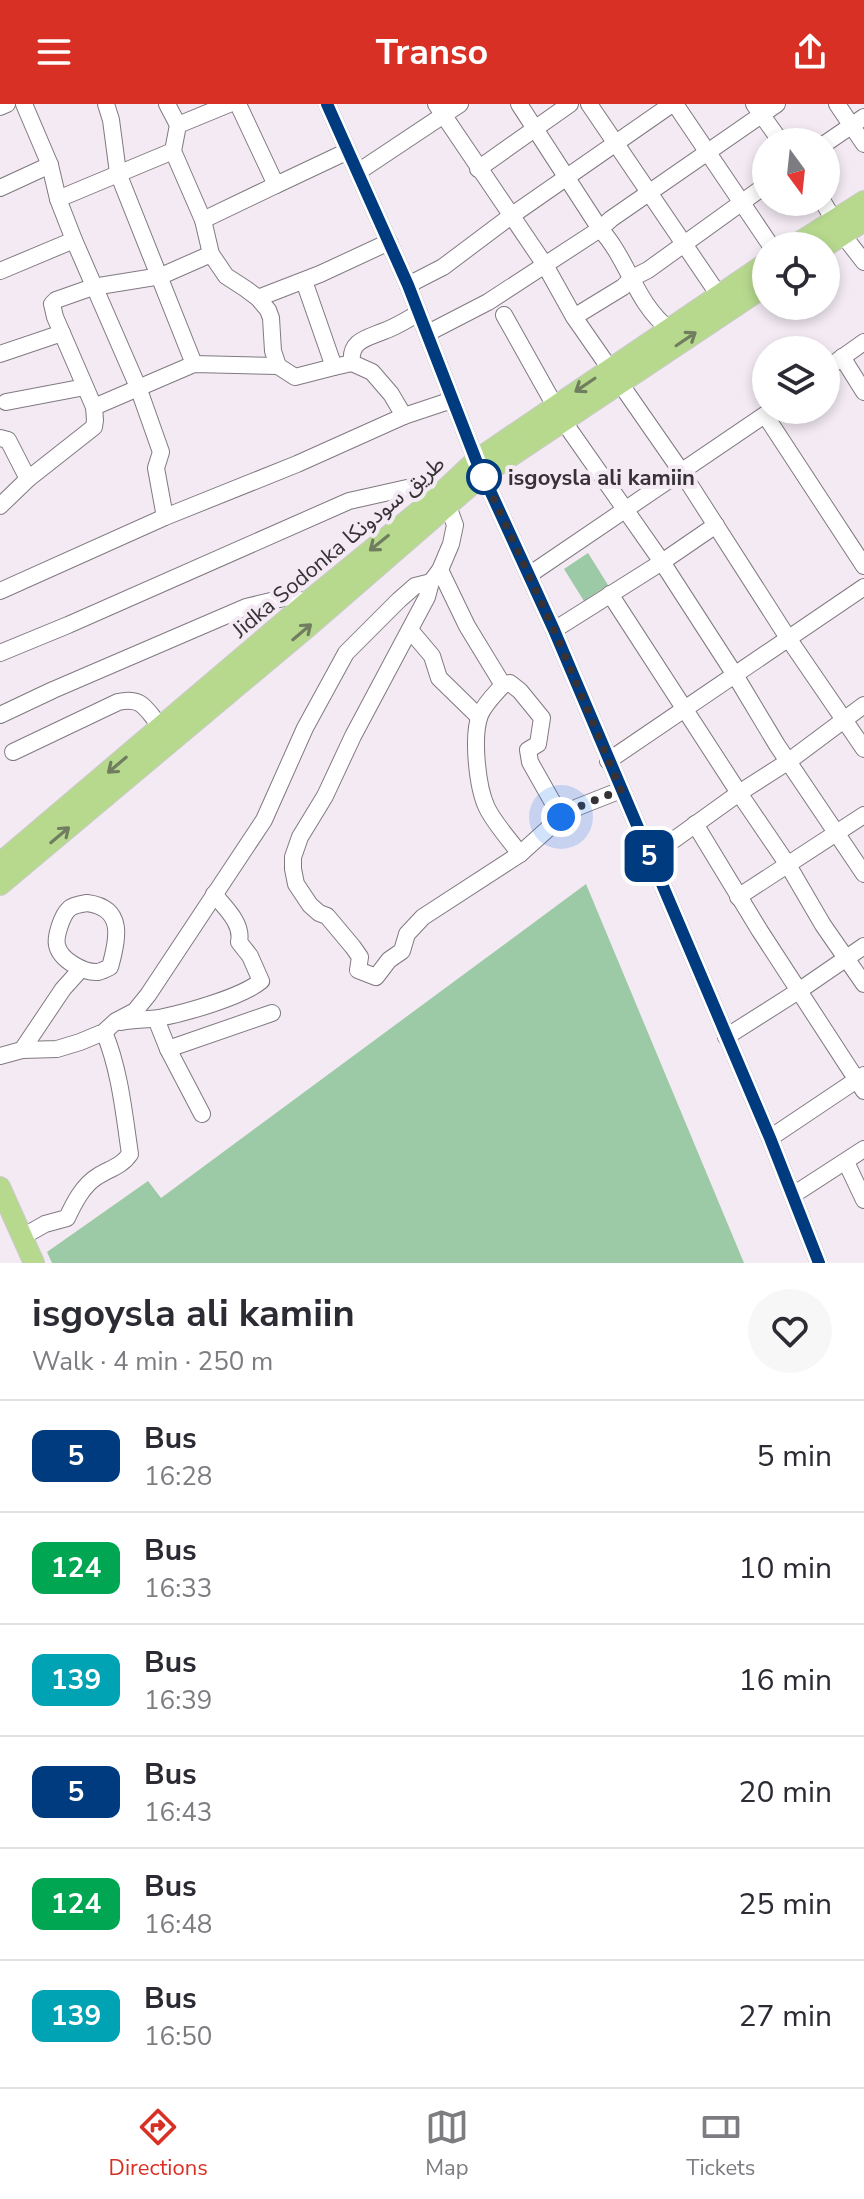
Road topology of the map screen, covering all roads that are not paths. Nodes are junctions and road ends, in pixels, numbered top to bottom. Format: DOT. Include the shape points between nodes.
graph roads {
  1 [pos="7,104"];
  2 [pos="24,104"];
  3 [pos="106,104"];
  4 [pos="167,104"];
  5 [pos="229,104"];
  6 [pos="238,104"];
  7 [pos="327,104"];
  8 [pos="460,104"];
  9 [pos="519,104"];
  10 [pos="570,104"];
  11 [pos="589,104"];
  12 [pos="674,104"];
  13 [pos="777,104"];
  14 [pos="837,104"];
  15 [pos="0,107"];
  16 [pos="440,110"];
  17 [pos="757,110"];
  18 [pos="858,121"];
  19 [pos="178,125"];
  20 [pos="535,127"];
  21 [pos="770,128"];
  22 [pos="840,133"];
  23 [pos="614,143"];
  24 [pos="864,144"];
  25 [pos="173,151"];
  26 [pos="348,151"];
  27 [pos="708,152"];
  28 [pos="50,165"];
  29 [pos="478,169"];
  30 [pos="358,172"];
  31 [pos="118,173"];
  32 [pos="567,177"];
  33 [pos="276,185"];
  34 [pos="0,188"];
  35 [pos="648,193"];
  36 [pos="752,195"];
  37 [pos="58,199"];
  38 [pos="864,201"];
  39 [pos="742,202"];
  40 [pos="511,216"];
  41 [pos="203,220"];
  42 [pos="864,221"];
  43 [pos="600,229"];
  44 [pos="762,232"];
  45 [pos="836,232"];
  46 [pos="839,232"];
  47 [pos="74,240"];
  48 [pos="840,240"];
  49 [pos="389,242"];
  50 [pos="684,244"];
  51 [pos="211,254"];
  52 [pos="864,262"];
  53 [pos="545,265"];
  54 [pos="0,271"];
  55 [pos="161,276"];
  56 [pos="752,276"];
  57 [pos="632,278"];
  58 [pos="304,281"];
  59 [pos="408,285"];
  60 [pos="93,287"];
  61 [pos="752,291"];
  62 [pos="258,298"];
  63 [pos="726,301"];
  64 [pos="419,313"];
  65 [pos="504,315"];
  66 [pos="574,317"];
  67 [pos="669,329"];
  68 [pos="62,333"];
  69 [pos="428,333"];
  70 [pos="864,342"];
  71 [pos="0,354"];
  72 [pos="842,357"];
  73 [pos="352,363"];
  74 [pos="194,364"];
  75 [pos="278,366"];
  76 [pos="334,367"];
  77 [pos="615,375"];
  78 [pos="85,387"];
  79 [pos="138,387"];
  80 [pos="864,392"];
  81 [pos="452,400"];
  82 [pos="6,402"];
  83 [pos="94,407"];
  84 [pos="559,414"];
  85 [pos="404,416"];
  86 [pos="752,423"];
  87 [pos="776,424"];
  88 [pos="0,438"];
  89 [pos="480,467"];
  90 [pos="681,471"];
  91 [pos="28,479"];
  92 [pos="444,500"];
  93 [pos="0,506"];
  94 [pos="623,510"];
  95 [pos="165,517"];
  96 [pos="716,525"];
  97 [pos="662,562"];
  98 [pos="864,566"];
  99 [pos="529,575"];
  100 [pos="436,576"];
  101 [pos="864,587"];
  102 [pos="0,591"];
  103 [pos="610,594"];
  104 [pos="307,602"];
  105 [pos="410,630"];
  106 [pos="554,630"];
  107 [pos="788,638"];
  108 [pos="0,653"];
  109 [pos="252,661"];
  110 [pos="735,675"];
  111 [pos="503,685"];
  112 [pos="864,705"];
  113 [pos="684,709"];
  114 [pos="0,715"];
  115 [pos="479,717"];
  116 [pos="843,720"];
  117 [pos="161,727"];
  118 [pos="864,749"];
  119 [pos="13,752"];
  120 [pos="608,761"];
  121 [pos="789,761"];
  122 [pos="621,790"];
  123 [pos="739,793"];
  124 [pos="864,815"];
  125 [pos="561,817"];
  126 [pos="695,824"];
  127 [pos="836,832"];
  128 [pos="520,854"];
  129 [pos="650,857"];
  130 [pos="0,863"];
  131 [pos="788,865"];
  132 [pos="864,874"];
  133 [pos="0,885"];
  134 [pos="214,894"];
  135 [pos="738,897"];
  136 [pos="864,946"];
  137 [pos="846,958"];
  138 [pos="81,969"];
  139 [pos="864,984"];
  140 [pos="800,990"];
  141 [pos="272,1013"];
  142 [pos="156,1019"];
  143 [pos="107,1029"];
  144 [pos="726,1037"];
  145 [pos="168,1049"];
  146 [pos="22,1050"];
  147 [pos="0,1056"];
  148 [pos="862,1082"];
  149 [pos="202,1114"];
  150 [pos="770,1138"];
  151 [pos="864,1149"];
  152 [pos="846,1162"];
  153 [pos="793,1195"];
  154 [pos="2,1197"];
  155 [pos="864,1200"];
  156 [pos="22,1237"];
  157 [pos="34,1263"];
  158 [pos="819,1263"];
  1 -- 15 [label="street"];
  2 -- 28 [label="street"];
  3 -- 31 [label="street"];
  4 -- 19 [label="street"];
  5 -- 19 [label="street"];
  6 -- 33 [label="street"];
  7 -- 26 [label="street"];
  8 -- 16 [label="street"];
  9 -- 20 [label="street"];
  10 -- 20 [label="street"];
  11 -- 23 [label="street"];
  12 -- 23 [label="street"];
  12 -- 27 [label="street"];
  13 -- 17 [label="street"];
  14 -- 18 [label="street"];
  16 -- 29 [label="street"];
  16 -- 30 [label="street"];
  17 -- 21 [label="street"];
  17 -- 27 [label="street"];
  18 -- 22 [label="street"];
  18 -- 24 [label="street"];
  19 -- 25 [label="street"];
  20 -- 29 [label="street"];
  20 -- 32 [label="street"];
  23 -- 32 [label="street"];
  23 -- 35 [label="street"];
  25 -- 31 [label="street"];
  25 -- 41 [label="street"];
  26 -- 30 [label="street"];
  26 -- 33 [label="street"];
  27 -- 35 [label="street"];
  27 -- 39 [label="street"];
  28 -- 34 [label="street"];
  28 -- 37 [label="street"];
  29 -- 40 [label="street"];
  30 -- 49 [label="street"];
  31 -- 37 [label="street"];
  31 -- 55 [label="street"];
  32 -- 40 [label="street"];
  32 -- 43 [label="street"];
  33 -- 41 [label="street"];
  35 -- 43 [label="street"];
  35 -- 50 [label="street"];
  36 -- 39 [label="street"];
  37 -- 47 [label="street"];
  38 -- 45 [label="main road"];
  39 -- 44 [label="street"];
  39 -- 50 [label="street"];
  40 -- 53 [label="street"];
  40 -- 59 [label="street" via="443,267"];
  41 -- 51 [label="street"];
  42 -- 46 [label="main road"];
  43 -- 53 [label="street"];
  43 -- 57 [label="street"];
  47 -- 54 [label="street"];
  47 -- 60 [label="street"];
  48 -- 52 [label="street"];
  49 -- 58 [label="street"];
  49 -- 59 [label="street"];
  50 -- 57 [label="street"];
  50 -- 63 [label="street"];
  51 -- 55 [label="street"];
  51 -- 62 [label="street" via="226,276"];
  53 -- 66 [label="street"];
  53 -- 69 [label="street"];
  55 -- 60 [label="street"];
  55 -- 74 [label="street"];
  56 -- 63 [label="main road, Jidka Sodonka طريق سودونكا"];
  57 -- 66 [label="street"];
  57 -- 67 [label="street" via="653,314"];
  58 -- 62 [label="street"];
  58 -- 76 [label="street"];
  59 -- 64 [label="street"];
  60 -- 68 [label="street" via="52,304"];
  60 -- 79 [label="street"];
  61 -- 63 [label="main road, Jidka Sodonka طريق سودونكا"];
  62 -- 75 [label="street" via="271,318"];
  63 -- 67 [label="main road, Jidka Sodonka طريق سودونكا"];
  77 -- 63 [label="main road, Jidka Sodonka طريق سودونكا, one-way"];
  64 -- 69 [label="street"];
  64 -- 73 [label="street" via="361,340"];
  65 -- 84 [label="street"];
  66 -- 77 [label="street"];
  67 -- 77 [label="main road, Jidka Sodonka طريق سودونكا"];
  68 -- 71 [label="street"];
  68 -- 78 [label="street"];
  69 -- 81 [label="street"];
  70 -- 72 [label="street"];
  72 -- 80 [label="street"];
  73 -- 76 [label="street"];
  73 -- 85 [label="street" via="372,372"];
  74 -- 75 [label="street"];
  74 -- 79 [label="street"];
  75 -- 76 [label="street" via="295,377"];
  77 -- 84 [label="main road, Jidka Sodonka طريق سودونكا"];
  77 -- 90 [label="street"];
  78 -- 82 [label="street"];
  78 -- 83 [label="street"];
  79 -- 83 [label="street"];
  79 -- 95 [label="street" via="161,452 156,468"];
  81 -- 85 [label="street"];
  81 -- 89 [label="street"];
  83 -- 91 [label="street" via="94,427"];
  84 -- 89 [label="main road, Jidka Sodonka طريق سودونكا"];
  84 -- 94 [label="street"];
  85 -- 95 [label="street"];
  86 -- 90 [label="street"];
  87 -- 98 [label="street"];
  88 -- 91 [label="street" via="8,440"];
  89 -- 92 [label="main road, Jidka Sodonka طريق سودونكا"];
  89 -- 99 [label="street"];
  90 -- 94 [label="street"];
  90 -- 96 [label="street"];
  91 -- 93 [label="street"];
  92 -- 100 [label="street" via="455,525"];
  92 -- 104 [label="main road, Jidka Sodonka طريق سودونكا, one-way"];
  92 -- 108 [label="street" via="427,487 349,501"];
  109 -- 92 [label="main road, Jidka Sodonka طريق سودونكا, one-way"];
  94 -- 97 [label="street"];
  94 -- 99 [label="street"];
  95 -- 102 [label="street"];
  96 -- 97 [label="street"];
  96 -- 107 [label="street"];
  97 -- 103 [label="street"];
  97 -- 110 [label="street"];
  99 -- 106 [label="street"];
  100 -- 105 [label="street"];
  100 -- 111 [label="street"];
  100 -- 134 [label="street" via="415,586 346,653 264,820"];
  101 -- 107 [label="street"];
  103 -- 106 [label="street"];
  103 -- 113 [label="street"];
  104 -- 109 [label="main road, Jidka Sodonka طريق سودونكا"];
  104 -- 114 [label="street" via="288,597 246,607"];
  105 -- 115 [label="street" via="432,656 439,678"];
  105 -- 128 [label="street" via="300,837 292,861 296,884 353,947 360,957 358,970 376,977 402,951 407,934 423,917"];
  106 -- 120 [label="street"];
  107 -- 110 [label="street"];
  107 -- 116 [label="street"];
  109 -- 117 [label="main road, Jidka Sodonka طريق سودونكا"];
  133 -- 109 [label="main road, Jidka Sodonka طريق سودونكا, one-way"];
  110 -- 113 [label="street"];
  110 -- 121 [label="street"];
  111 -- 115 [label="street"];
  111 -- 125 [label="street" via="510,683 520,691 542,718 538,744 528,750 530,762"];
  112 -- 116 [label="street"];
  113 -- 120 [label="street"];
  113 -- 123 [label="street"];
  115 -- 128 [label="street" via="476,741 485,803"];
  116 -- 118 [label="street"];
  116 -- 121 [label="street"];
  117 -- 119 [label="street" via="131,699"];
  117 -- 130 [label="main road, Jidka Sodonka طريق سودونكا, one-way"];
  120 -- 122 [label="street"];
  121 -- 123 [label="street"];
  121 -- 127 [label="street"];
  122 -- 125 [label="street"];
  122 -- 129 [label="street"];
  123 -- 126 [label="street"];
  123 -- 131 [label="street"];
  124 -- 127 [label="street"];
  125 -- 128 [label="street"];
  126 -- 129 [label="street"];
  126 -- 135 [label="street"];
  127 -- 131 [label="street"];
  127 -- 132 [label="street"];
  129 -- 144 [label="street"];
  131 -- 135 [label="street"];
  131 -- 137 [label="street"];
  134 -- 142 [label="street" via="238,924 239,942 261,981 221,1001"];
  134 -- 143 [label="street" via="148,995 135,1011"];
  135 -- 140 [label="street"];
  136 -- 137 [label="street"];
  137 -- 139 [label="street"];
  137 -- 140 [label="street"];
  138 -- 138 [label="street" via="98,972 110,967 118,940 109,912 95,904 70,908 57,937 58,949"];
  138 -- 146 [label="street"];
  140 -- 144 [label="street"];
  140 -- 148 [label="street"];
  141 -- 145 [label="street"];
  142 -- 143 [label="street" via="134,1018"];
  142 -- 145 [label="street"];
  143 -- 146 [label="street" via="57,1049"];
  143 -- 156 [label="street" via="130,1154 95,1178 67,1218"];
  144 -- 150 [label="street"];
  145 -- 149 [label="street"];
  146 -- 147 [label="street"];
  148 -- 150 [label="street"];
  150 -- 153 [label="street"];
  151 -- 152 [label="street"];
  152 -- 153 [label="street"];
  152 -- 155 [label="street"];
  153 -- 158 [label="street"];
  154 -- 156 [label="main road"];
  156 -- 157 [label="main road"];
}
